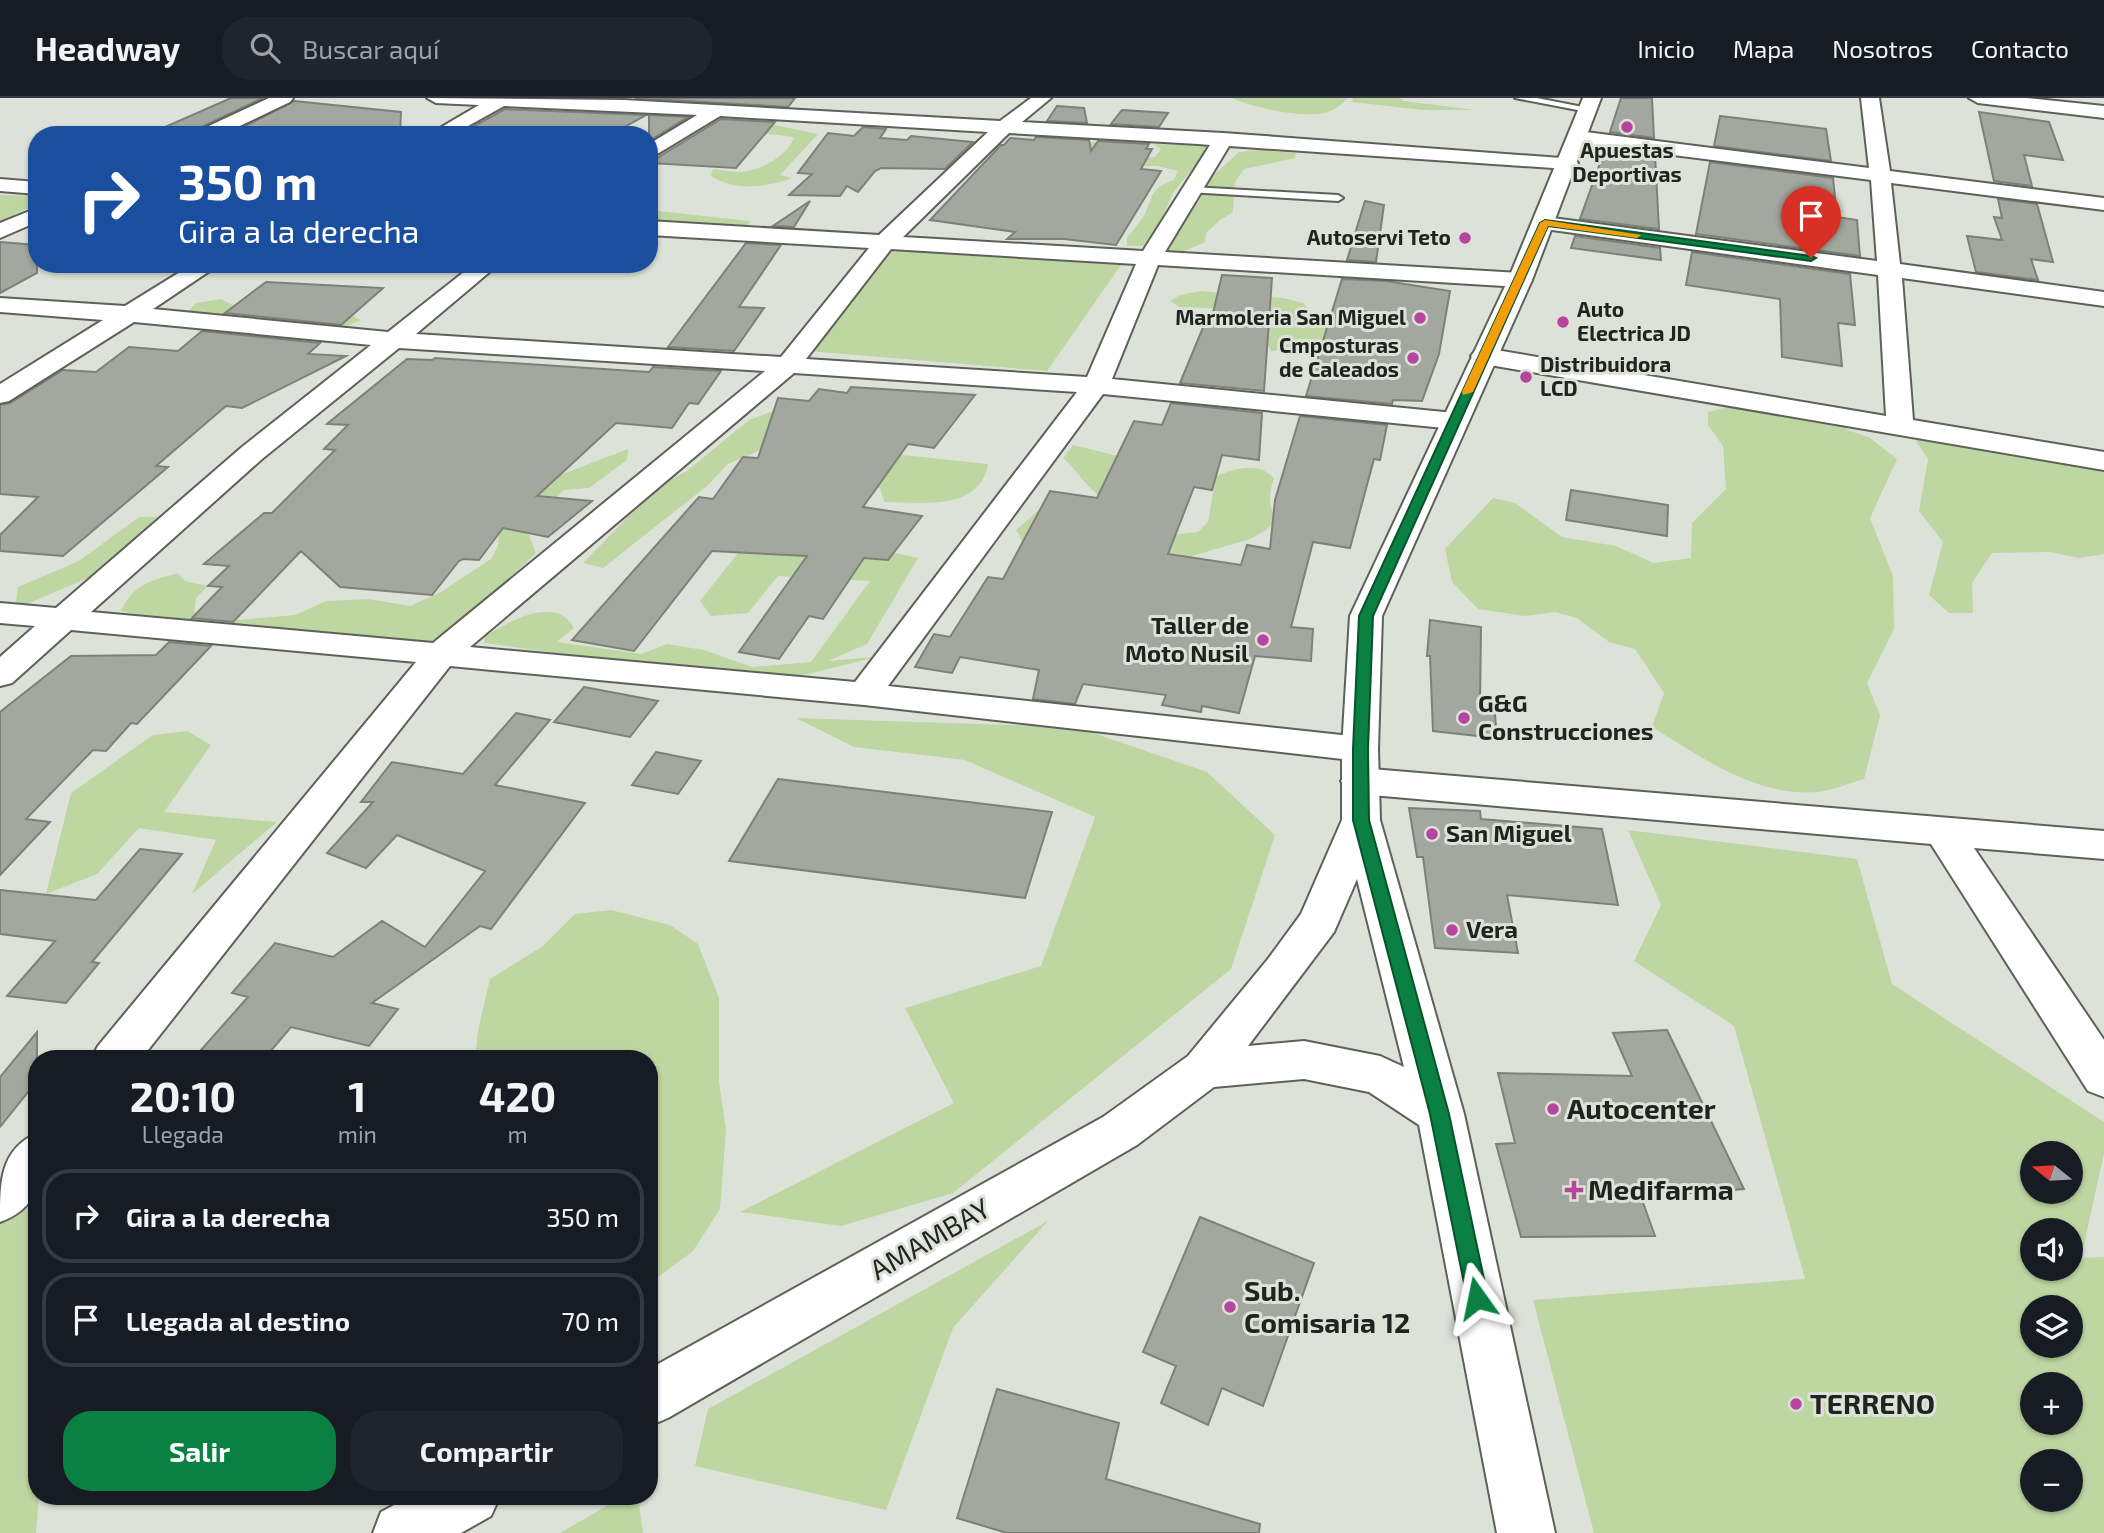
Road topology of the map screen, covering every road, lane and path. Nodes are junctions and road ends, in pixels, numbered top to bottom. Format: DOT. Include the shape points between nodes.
graph roads {
  1 [pos="284,98"];
  2 [pos="436,98"];
  3 [pos="1042,98"];
  4 [pos="1520,98"];
  5 [pos="1870,98"];
  6 [pos="1978,98"];
  7 [pos="502,100"];
  8 [pos="2021,100"];
  9 [pos="631,102"];
  10 [pos="1590,103"];
  11 [pos="717,110"];
  12 [pos="2104,111"];
  13 [pos="224,126"];
  14 [pos="454,126"];
  15 [pos="1004,127"];
  16 [pos="1223,139"];
  17 [pos="658,147"];
  18 [pos="1573,150"];
  19 [pos="1882,176"];
  20 [pos="0,185"];
  21 [pos="28,187"];
  22 [pos="1192,190"];
  23 [pos="1338,198"];
  24 [pos="2104,204"];
  25 [pos="28,218"];
  26 [pos="1545,223"];
  27 [pos="658,229"];
  28 [pos="0,232"];
  29 [pos="885,242"];
  30 [pos="1150,258"];
  31 [pos="1891,269"];
  32 [pos="194,273"];
  33 [pos="477,273"];
  34 [pos="1520,280"];
  35 [pos="2104,299"];
  36 [pos="0,304"];
  37 [pos="128,314"];
  38 [pos="396,340"];
  39 [pos="1485,356"];
  40 [pos="788,366"];
  41 [pos="1096,386"];
  42 [pos="0,396"];
  43 [pos="1454,421"];
  44 [pos="1899,426"];
  45 [pos="2104,461"];
  46 [pos="0,613"];
  47 [pos="63,620"];
  48 [pos="442,653"];
  49 [pos="0,675"];
  50 [pos="864,694"];
  51 [pos="1360,783"];
  52 [pos="1943,832"];
  53 [pos="2104,845"];
  54 [pos="121,1050"];
  55 [pos="1204,1069"];
  56 [pos="2104,1078"];
  57 [pos="1440,1114"];
  58 [pos="28,1165"];
  59 [pos="0,1200"];
  60 [pos="658,1394"];
  61 [pos="454,1505"];
  62 [pos="402,1533"];
  63 [pos="1526,1533"];
  1 -- 13 [label="street"];
  2 -- 7 [label="street"];
  3 -- 15 [label="street"];
  4 -- 10 [label="lane"];
  5 -- 19 [label="street"];
  6 -- 8 [label="street"];
  7 -- 9 [label="street"];
  7 -- 14 [label="street"];
  8 -- 12 [label="street"];
  9 -- 11 [label="street"];
  10 -- 18 [label="street"];
  11 -- 15 [label="street"];
  11 -- 17 [label="street"];
  15 -- 16 [label="street"];
  15 -- 29 [label="street"];
  16 -- 18 [label="street"];
  16 -- 22 [label="street"];
  18 -- 19 [label="street"];
  18 -- 26 [label="street"];
  19 -- 24 [label="street"];
  19 -- 31 [label="street"];
  20 -- 21 [label="street"];
  22 -- 23 [label="lane"];
  22 -- 30 [label="street"];
  25 -- 28 [label="street"];
  26 -- 31 [label="street"];
  26 -- 34 [label="street"];
  27 -- 29 [label="street"];
  29 -- 30 [label="street"];
  29 -- 40 [label="street"];
  30 -- 34 [label="street"];
  30 -- 41 [label="street"];
  31 -- 35 [label="street"];
  31 -- 44 [label="street"];
  32 -- 37 [label="street"];
  33 -- 38 [label="street"];
  34 -- 39 [label="street"];
  36 -- 37 [label="street"];
  37 -- 38 [label="street"];
  37 -- 42 [label="street"];
  38 -- 40 [label="street"];
  38 -- 47 [label="street" via="252,453"];
  39 -- 43 [label="street"];
  39 -- 44 [label="street"];
  40 -- 41 [label="street"];
  40 -- 48 [label="street"];
  41 -- 43 [label="street"];
  41 -- 50 [label="street"];
  43 -- 51 [label="street" via="1366,616"];
  44 -- 45 [label="street"];
  46 -- 47 [label="street"];
  47 -- 48 [label="street"];
  47 -- 49 [label="street"];
  48 -- 50 [label="street"];
  48 -- 54 [label="street"];
  50 -- 51 [label="street"];
  51 -- 52 [label="street"];
  51 -- 55 [label="street, AMAMBAY" via="1319,920"];
  51 -- 57 [label="street"];
  52 -- 53 [label="street"];
  52 -- 56 [label="street"];
  55 -- 57 [label="street" via="1304,1060 1380,1075"];
  55 -- 60 [label="street, AMAMBAY" via="1120,1130"];
  57 -- 63 [label="street"];
  58 -- 59 [label="street"];
  61 -- 62 [label="street"];
}
